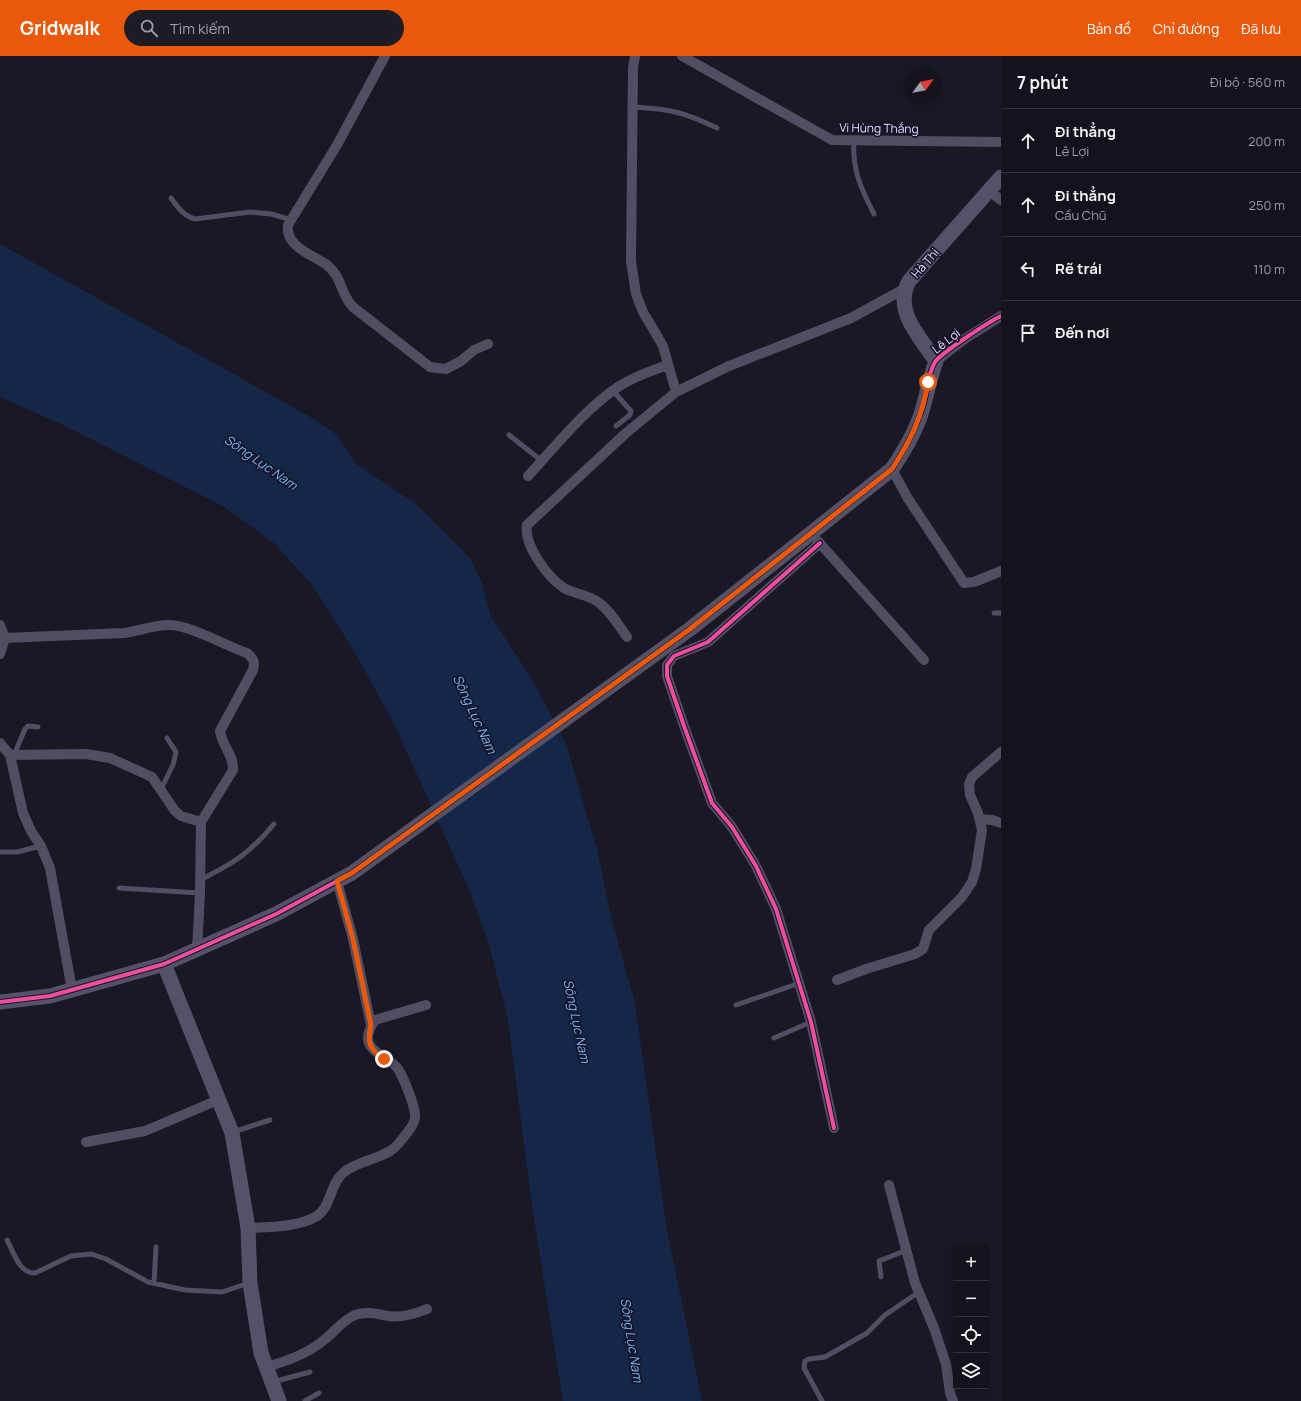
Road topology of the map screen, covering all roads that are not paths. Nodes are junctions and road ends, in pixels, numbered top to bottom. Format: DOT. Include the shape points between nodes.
graph roads {
  1 [pos="385,56"];
  2 [pos="635,56"];
  3 [pos="682,56"];
  4 [pos="633,107"];
  5 [pos="717,128"];
  6 [pos="854,140"];
  7 [pos="1001,142"];
  8 [pos="1001,177"];
  9 [pos="989,191"];
  10 [pos="171,198"];
  11 [pos="1001,200"];
  12 [pos="874,214"];
  13 [pos="292,220"];
  14 [pos="906,288"];
  15 [pos="1001,316"];
  16 [pos="488,344"];
  17 [pos="936,361"];
  18 [pos="668,365"];
  19 [pos="613,391"];
  20 [pos="676,392"];
  21 [pos="616,426"];
  22 [pos="509,434"];
  23 [pos="542,461"];
  24 [pos="892,469"];
  25 [pos="528,476"];
  26 [pos="815,538"];
  27 [pos="1001,571"];
  28 [pos="994,613"];
  29 [pos="1001,613"];
  30 [pos="0,626"];
  31 [pos="627,637"];
  32 [pos="5,638"];
  33 [pos="0,654"];
  34 [pos="924,660"];
  35 [pos="38,728"];
  36 [pos="167,738"];
  37 [pos="0,743"];
  38 [pos="1001,752"];
  39 [pos="12,755"];
  40 [pos="161,789"];
  41 [pos="980,819"];
  42 [pos="201,822"];
  43 [pos="1001,823"];
  44 [pos="274,824"];
  45 [pos="41,846"];
  46 [pos="0,852"];
  47 [pos="200,880"];
  48 [pos="337,881"];
  49 [pos="119,888"];
  50 [pos="200,893"];
  51 [pos="197,950"];
  52 [pos="164,964"];
  53 [pos="836,980"];
  54 [pos="798,984"];
  55 [pos="72,990"];
  56 [pos="0,1002"];
  57 [pos="426,1005"];
  58 [pos="736,1005"];
  59 [pos="811,1022"];
  60 [pos="371,1025"];
  61 [pos="774,1038"];
  62 [pos="218,1100"];
  63 [pos="270,1120"];
  64 [pos="834,1128"];
  65 [pos="232,1133"];
  66 [pos="86,1142"];
  67 [pos="889,1184"];
  68 [pos="248,1228"];
  69 [pos="7,1240"];
  70 [pos="156,1248"];
  71 [pos="907,1250"];
  72 [pos="881,1277"];
  73 [pos="154,1283"];
  74 [pos="250,1283"];
  75 [pos="919,1292"];
  76 [pos="427,1309"];
  77 [pos="266,1366"];
  78 [pos="310,1372"];
  79 [pos="272,1382"];
  80 [pos="319,1393"];
  81 [pos="279,1401"];
  82 [pos="305,1401"];
  83 [pos="822,1401"];
  84 [pos="953,1401"];
  1 -- 13 [label="street" via="337,145"];
  2 -- 4 [label="street"];
  3 -- 6 [label="street, Vi Hùng Thắng" via="823,136 832,140"];
  4 -- 5 [label="lane" via="672,110 690,115"];
  4 -- 18 [label="street" via="632,268 636,294 643,312 663,346"];
  6 -- 7 [label="street, Vi Hùng Thắng"];
  6 -- 12 [label="lane" via="853,155 859,187"];
  8 -- 9 [label="street, Hà Thị"];
  9 -- 11 [label="street"];
  9 -- 14 [label="street, Hà Thị" via="909,281"];
  10 -- 13 [label="lane" via="178,209 189,218 250,212"];
  13 -- 16 [label="street" via="288,225 289,237 300,249 337,275 349,303 430,367 446,369 474,350"];
  14 -- 17 [label="street, Hà Thị" via="903,295 904,306 909,320"];
  14 -- 20 [label="street" via="851,318 729,366"];
  15 -- 17 [label="street, Lê Lợi"];
  17 -- 24 [label="street, Lê Lợi" via="918,421"];
  18 -- 19 [label="street" via="641,374"];
  18 -- 20 [label="street"];
  19 -- 21 [label="lane" via="631,411 630,415"];
  19 -- 23 [label="street" via="588,412"];
  20 -- 31 [label="street" via="626,432 527,525 526,533 531,548 552,580 566,589 598,602 612,615"];
  22 -- 23 [label="lane"];
  23 -- 25 [label="street"];
  24 -- 26 [label="street, Lê Lợi"];
  24 -- 27 [label="street" via="907,497 964,583 974,582"];
  26 -- 34 [label="street"];
  26 -- 48 [label="street, Lê Lợi" via="352,873"];
  26 -- 54 [label="street" via="708,642 674,656 667,665 667,676 712,803 732,828 756,866 776,909"];
  28 -- 29 [label="lane"];
  30 -- 32 [label="street"];
  32 -- 33 [label="street"];
  32 -- 42 [label="street" via="124,633 171,625 196,632 253,658 253,670 220,731 233,761 232,770"];
  35 -- 39 [label="lane" via="28,726 25,729"];
  36 -- 40 [label="lane" via="176,752 174,765"];
  37 -- 39 [label="street"];
  38 -- 41 [label="street" via="979,770 969,784 970,795"];
  39 -- 40 [label="street" via="98,755 152,777"];
  39 -- 45 [label="street" via="23,813"];
  40 -- 42 [label="street" via="181,816"];
  41 -- 43 [label="street"];
  41 -- 53 [label="street" via="982,830 972,882 962,897 929,930 924,950"];
  42 -- 47 [label="street"];
  44 -- 47 [label="lane" via="256,845 238,860"];
  45 -- 46 [label="lane" via="17,852"];
  45 -- 55 [label="street" via="50,868"];
  47 -- 50 [label="street"];
  48 -- 51 [label="street, Lê Lợi" via="276,914"];
  48 -- 60 [label="street" via="353,939"];
  49 -- 50 [label="lane"];
  50 -- 51 [label="street"];
  51 -- 52 [label="street, Lê Lợi"];
  52 -- 55 [label="street, Lê Lợi"];
  52 -- 62 [label="street"];
  54 -- 58 [label="lane"];
  54 -- 59 [label="street"];
  55 -- 56 [label="street, Lê Lợi" via="50,996"];
  57 -- 60 [label="street" via="375,1020"];
  59 -- 61 [label="lane"];
  59 -- 64 [label="street"];
  60 -- 68 [label="street" via="368,1039 370,1046 398,1069 402,1078 413,1107 415,1118 412,1127 391,1150 344,1172 336,1181 318,1215 309,1220 286,1225"];
  62 -- 65 [label="street"];
  62 -- 66 [label="street" via="153,1128"];
  63 -- 65 [label="lane"];
  65 -- 68 [label="street"];
  67 -- 71 [label="street"];
  68 -- 74 [label="street"];
  69 -- 73 [label="lane" via="23,1270 29,1273 35,1273 71,1256 91,1254"];
  70 -- 73 [label="lane"];
  71 -- 72 [label="lane" via="879,1261"];
  71 -- 75 [label="street"];
  73 -- 74 [label="lane" via="185,1290 222,1292"];
  74 -- 77 [label="street" via="261,1352"];
  75 -- 83 [label="lane" via="885,1315 867,1332 825,1357 805,1361 804,1368"];
  75 -- 84 [label="street" via="946,1364"];
  76 -- 77 [label="street" via="401,1316 373,1312 355,1315 304,1354"];
  77 -- 79 [label="street"];
  78 -- 79 [label="lane"];
  79 -- 81 [label="street"];
  80 -- 82 [label="lane"];
}
